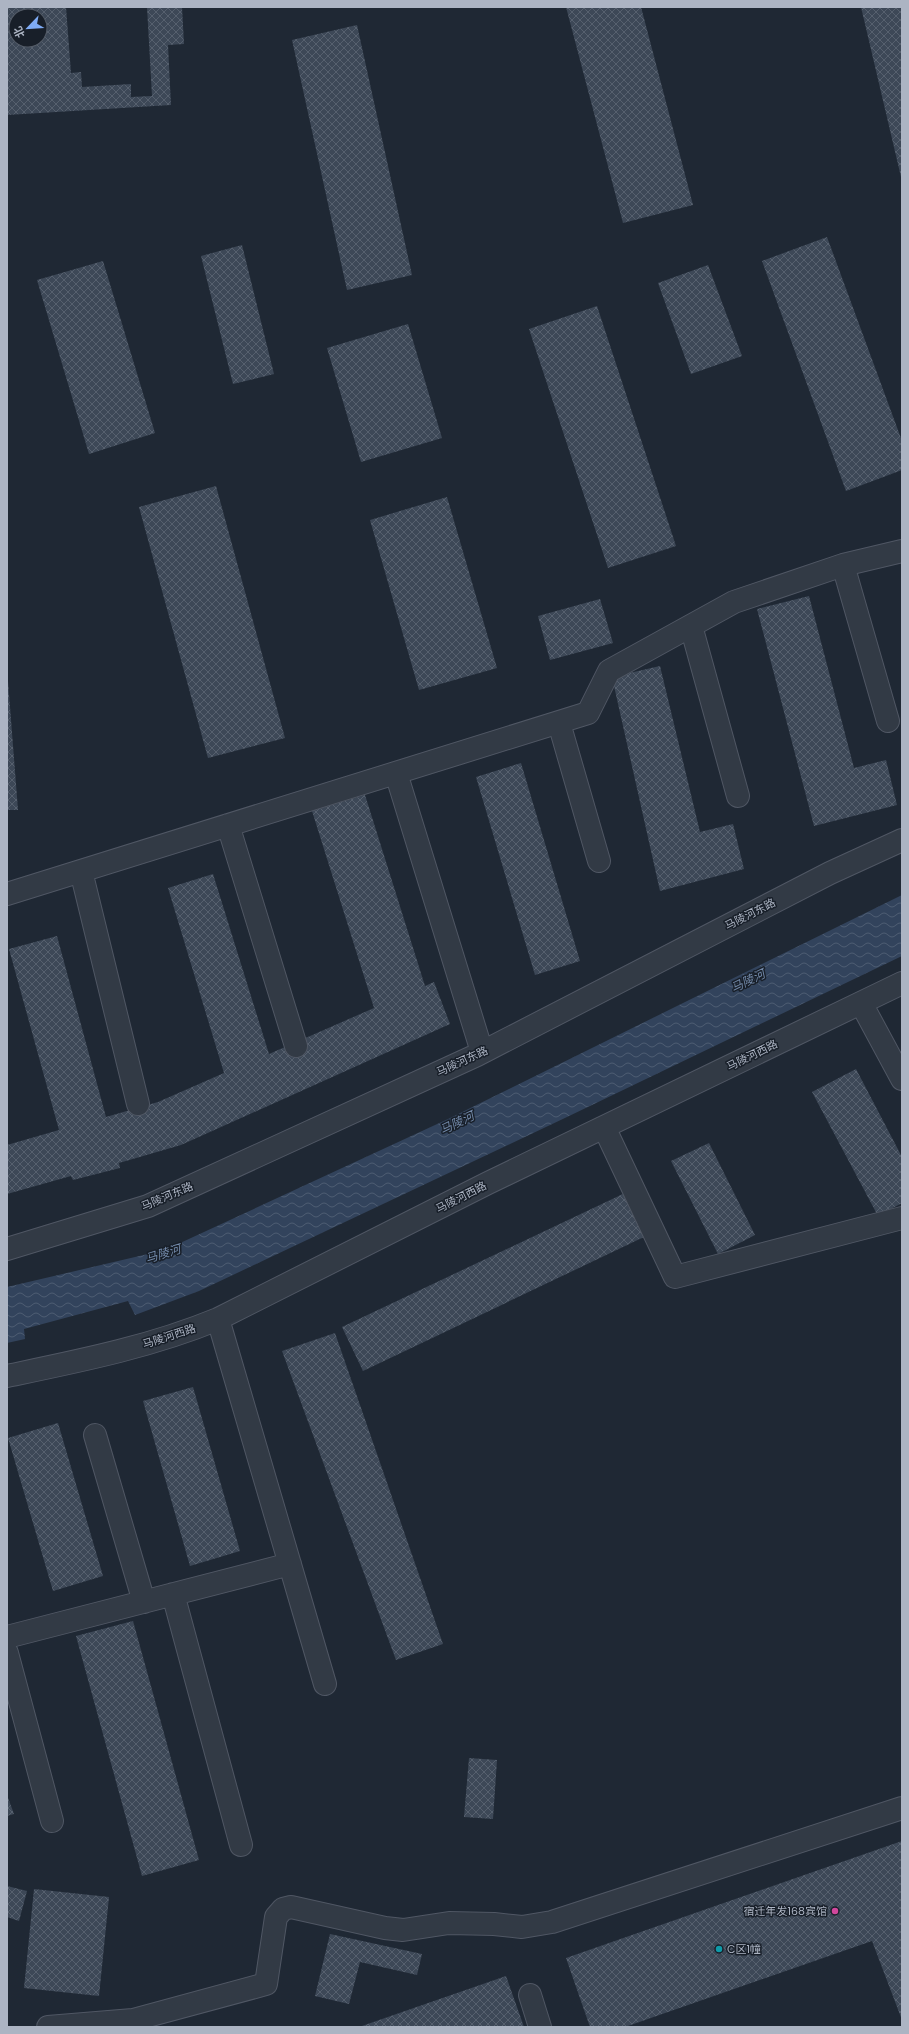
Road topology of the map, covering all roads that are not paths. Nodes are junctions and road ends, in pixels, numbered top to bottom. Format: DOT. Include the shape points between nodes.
graph roads {
  1 [pos="902,550"];
  2 [pos="843,565"];
  3 [pos="691,626"];
  4 [pos="888,721"];
  5 [pos="559,723"];
  6 [pos="396,773"];
  7 [pos="738,796"];
  8 [pos="228,826"];
  9 [pos="902,840"];
  10 [pos="599,861"];
  11 [pos="81,871"];
  12 [pos="7,894"];
  13 [pos="902,983"];
  14 [pos="861,1003"];
  15 [pos="296,1046"];
  16 [pos="482,1052"];
  17 [pos="902,1079"];
  18 [pos="138,1104"];
  19 [pos="604,1127"];
  20 [pos="902,1218"];
  21 [pos="7,1249"];
  22 [pos="218,1319"];
  23 [pos="7,1376"];
  24 [pos="96,1435"];
  25 [pos="290,1564"];
  26 [pos="173,1594"];
  27 [pos="144,1602"];
  28 [pos="7,1637"];
  29 [pos="7,1653"];
  30 [pos="325,1684"];
  31 [pos="902,1808"];
  32 [pos="52,1821"];
  33 [pos="241,1844"];
  34 [pos="530,1995"];
  35 [pos="48,2027"];
  36 [pos="540,2027"];
  1 -- 2 [label="street"];
  2 -- 3 [label="street" via="734,602"];
  2 -- 4 [label="street"];
  3 -- 5 [label="street" via="609,670 588,713"];
  3 -- 7 [label="street"];
  5 -- 6 [label="street"];
  5 -- 10 [label="street"];
  6 -- 8 [label="street"];
  6 -- 16 [label="street"];
  8 -- 11 [label="street"];
  8 -- 15 [label="street"];
  9 -- 16 [label="street, 马陵河东路" via="830,873"];
  11 -- 12 [label="street"];
  11 -- 18 [label="street"];
  13 -- 14 [label="street, 马陵河西路"];
  14 -- 17 [label="street"];
  14 -- 19 [label="street, 马陵河西路"];
  16 -- 21 [label="street, 马陵河东路" via="148,1206"];
  19 -- 20 [label="street" via="675,1277"];
  19 -- 22 [label="street, 马陵河西路"];
  22 -- 23 [label="street, 马陵河西路" via="182,1334 106,1355"];
  22 -- 25 [label="street"];
  24 -- 27 [label="street"];
  25 -- 26 [label="street"];
  25 -- 30 [label="street"];
  26 -- 27 [label="street"];
  26 -- 33 [label="street"];
  27 -- 28 [label="street"];
  29 -- 32 [label="street"];
  31 -- 35 [label="street" via="534,1926 449,1923 403,1930 291,1907 283,1909 276,1917 266,1984 133,2020"];
  34 -- 36 [label="street"];
}
